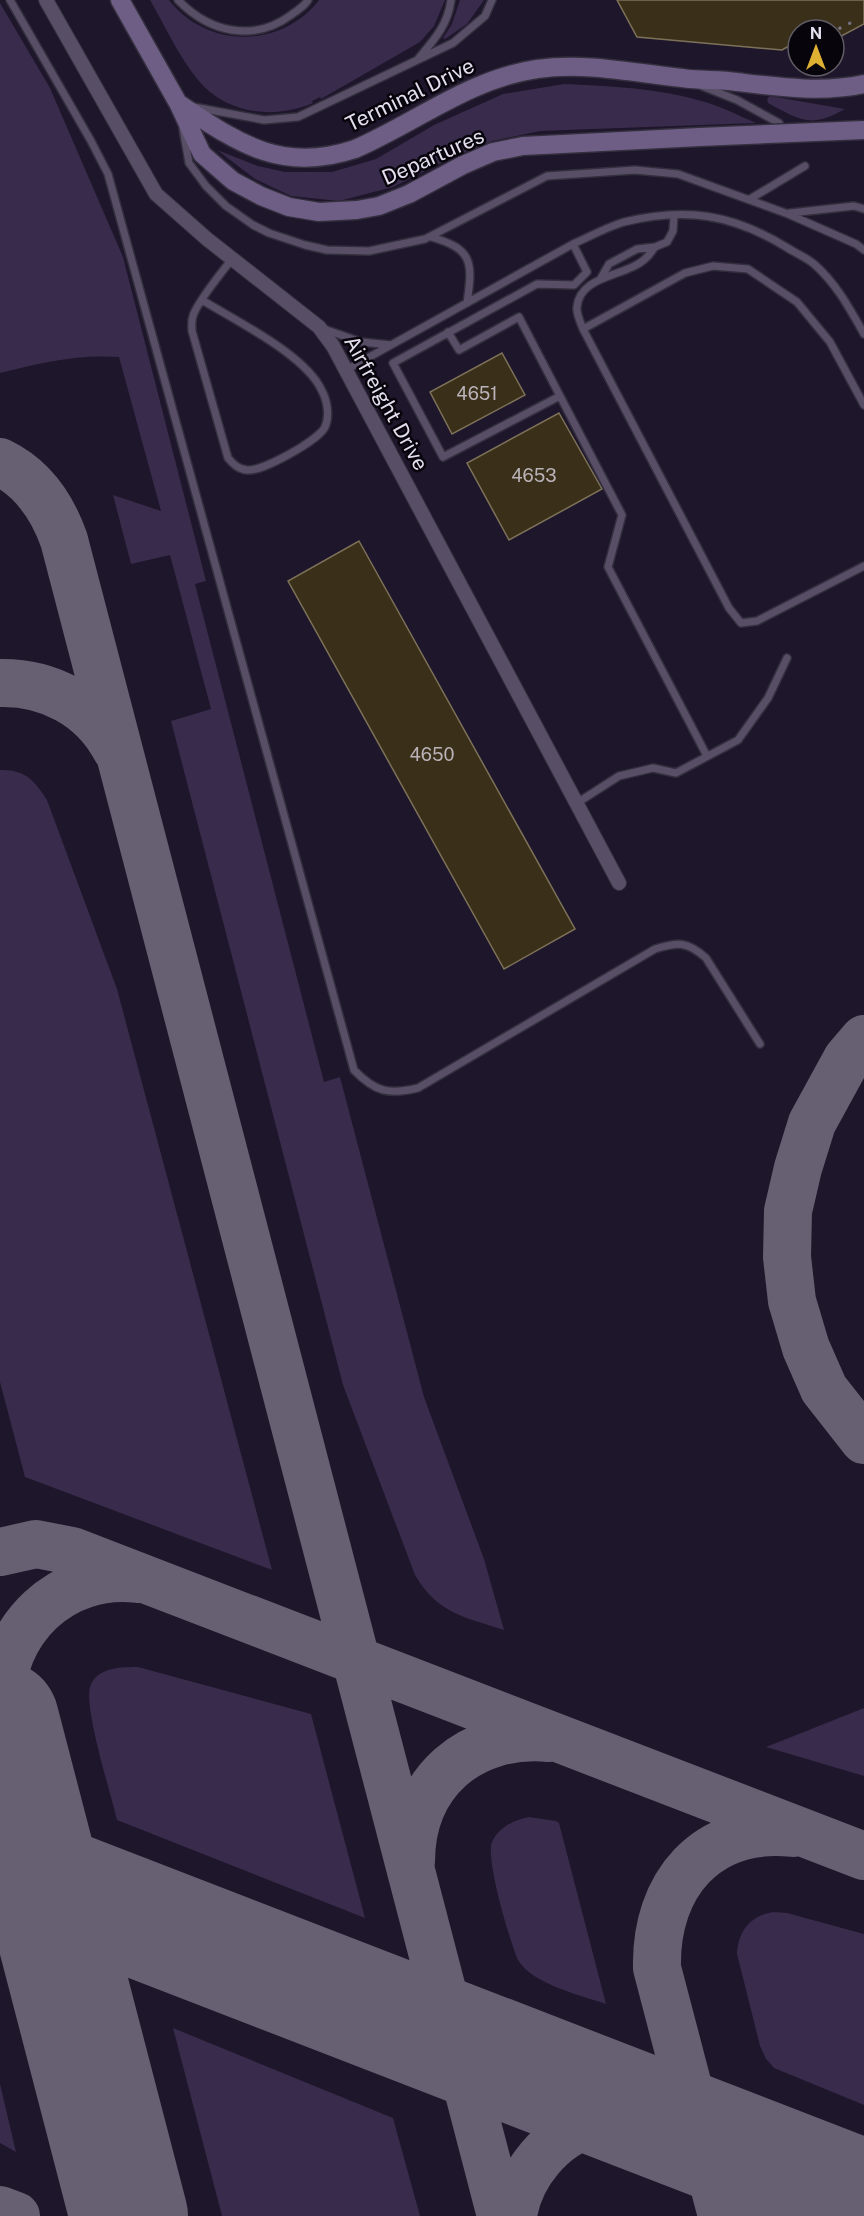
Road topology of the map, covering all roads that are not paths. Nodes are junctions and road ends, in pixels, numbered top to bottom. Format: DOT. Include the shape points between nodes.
graph roads {
  1 [pos="10,0"];
  2 [pos="46,0"];
  3 [pos="120,0"];
  4 [pos="178,0"];
  5 [pos="308,0"];
  6 [pos="451,0"];
  7 [pos="492,0"];
  8 [pos="417,61"];
  9 [pos="686,79"];
  10 [pos="864,84"];
  11 [pos="178,103"];
  12 [pos="779,123"];
  13 [pos="864,130"];
  14 [pos="805,166"];
  15 [pos="750,199"];
  16 [pos="864,209"];
  17 [pos="788,214"];
  18 [pos="674,216"];
  19 [pos="430,237"];
  20 [pos="573,244"];
  21 [pos="655,247"];
  22 [pos="864,250"];
  23 [pos="232,259"];
  24 [pos="601,278"];
  25 [pos="202,300"];
  26 [pos="467,303"];
  27 [pos="319,327"];
  28 [pos="583,329"];
  29 [pos="448,332"];
  30 [pos="864,334"];
  31 [pos="391,345"];
  32 [pos="346,370"];
  33 [pos="560,396"];
  34 [pos="864,405"];
  35 [pos="864,566"];
  36 [pos="787,658"];
  37 [pos="707,756"];
  38 [pos="577,803"];
  39 [pos="619,883"];
  40 [pos="760,1044"];
  1 -- 40 [label="lane" via="108,174 354,1070 379,1090 399,1093 418,1088 655,949 682,943 706,958"];
  2 -- 23 [label="street, Airfreight Drive" via="156,194"];
  3 -- 11 [label="main road, Terminal Drive"];
  4 -- 5 [label="lane" via="193,15 222,29 251,31 277,25"];
  6 -- 8 [label="lane" via="449,17"];
  7 -- 8 [label="lane" via="485,16 453,44"];
  8 -- 11 [label="lane" via="298,117 264,120"];
  9 -- 10 [label="main road, Terminal Drive" via="805,88"];
  9 -- 11 [label="main road, Terminal Drive" via="580,67 514,74 465,90 355,149 308,158 250,147"];
  9 -- 12 [label="lane" via="737,99"];
  11 -- 13 [label="main road, Departures, bridge" via="202,154 226,175 261,196 289,207 320,212 379,206 493,152 523,146"];
  11 -- 19 [label="lane" via="189,163 226,206 253,225 305,245 348,251 383,249"];
  14 -- 15 [label="lane"];
  15 -- 17 [label="lane"];
  15 -- 19 [label="lane" via="678,174 635,170 547,176"];
  16 -- 17 [label="lane" via="854,206"];
  17 -- 22 [label="lane"];
  18 -- 20 [label="lane" via="621,223"];
  18 -- 21 [label="lane" via="667,242"];
  18 -- 30 [label="lane" via="698,215 736,222 814,264 842,295"];
  19 -- 26 [label="lane" via="459,248 467,258 471,270"];
  20 -- 26 [label="lane"];
  20 -- 29 [label="lane" via="587,272 574,285 537,284"];
  21 -- 24 [label="lane" via="646,259 616,275"];
  21 -- 24 [label="lane" via="637,249 609,264"];
  23 -- 25 [label="lane"];
  23 -- 27 [label="street, Airfreight Drive"];
  24 -- 28 [label="lane" via="579,298 576,310"];
  25 -- 25 [label="lane" via="193,313 192,331 228,458 235,466 254,470 319,436 326,426 327,406 322,390 310,374 296,359"];
  26 -- 31 [label="lane"];
  27 -- 31 [label="lane" via="361,342"];
  27 -- 32 [label="street, Airfreight Drive"];
  28 -- 34 [label="lane" via="685,273 713,266 748,269 796,302 830,342"];
  28 -- 35 [label="lane" via="729,608 741,623 757,621"];
  29 -- 33 [label="lane" via="459,350 519,317"];
  29 -- 33 [label="lane" via="393,363 443,457"];
  31 -- 32 [label="lane"];
  32 -- 38 [label="street, Airfreight Drive"];
  33 -- 37 [label="lane" via="622,515 608,567"];
  36 -- 37 [label="lane" via="768,698 738,740"];
  37 -- 38 [label="lane" via="676,773 653,768 619,776"];
  38 -- 39 [label="street, Airfreight Drive"];
}
